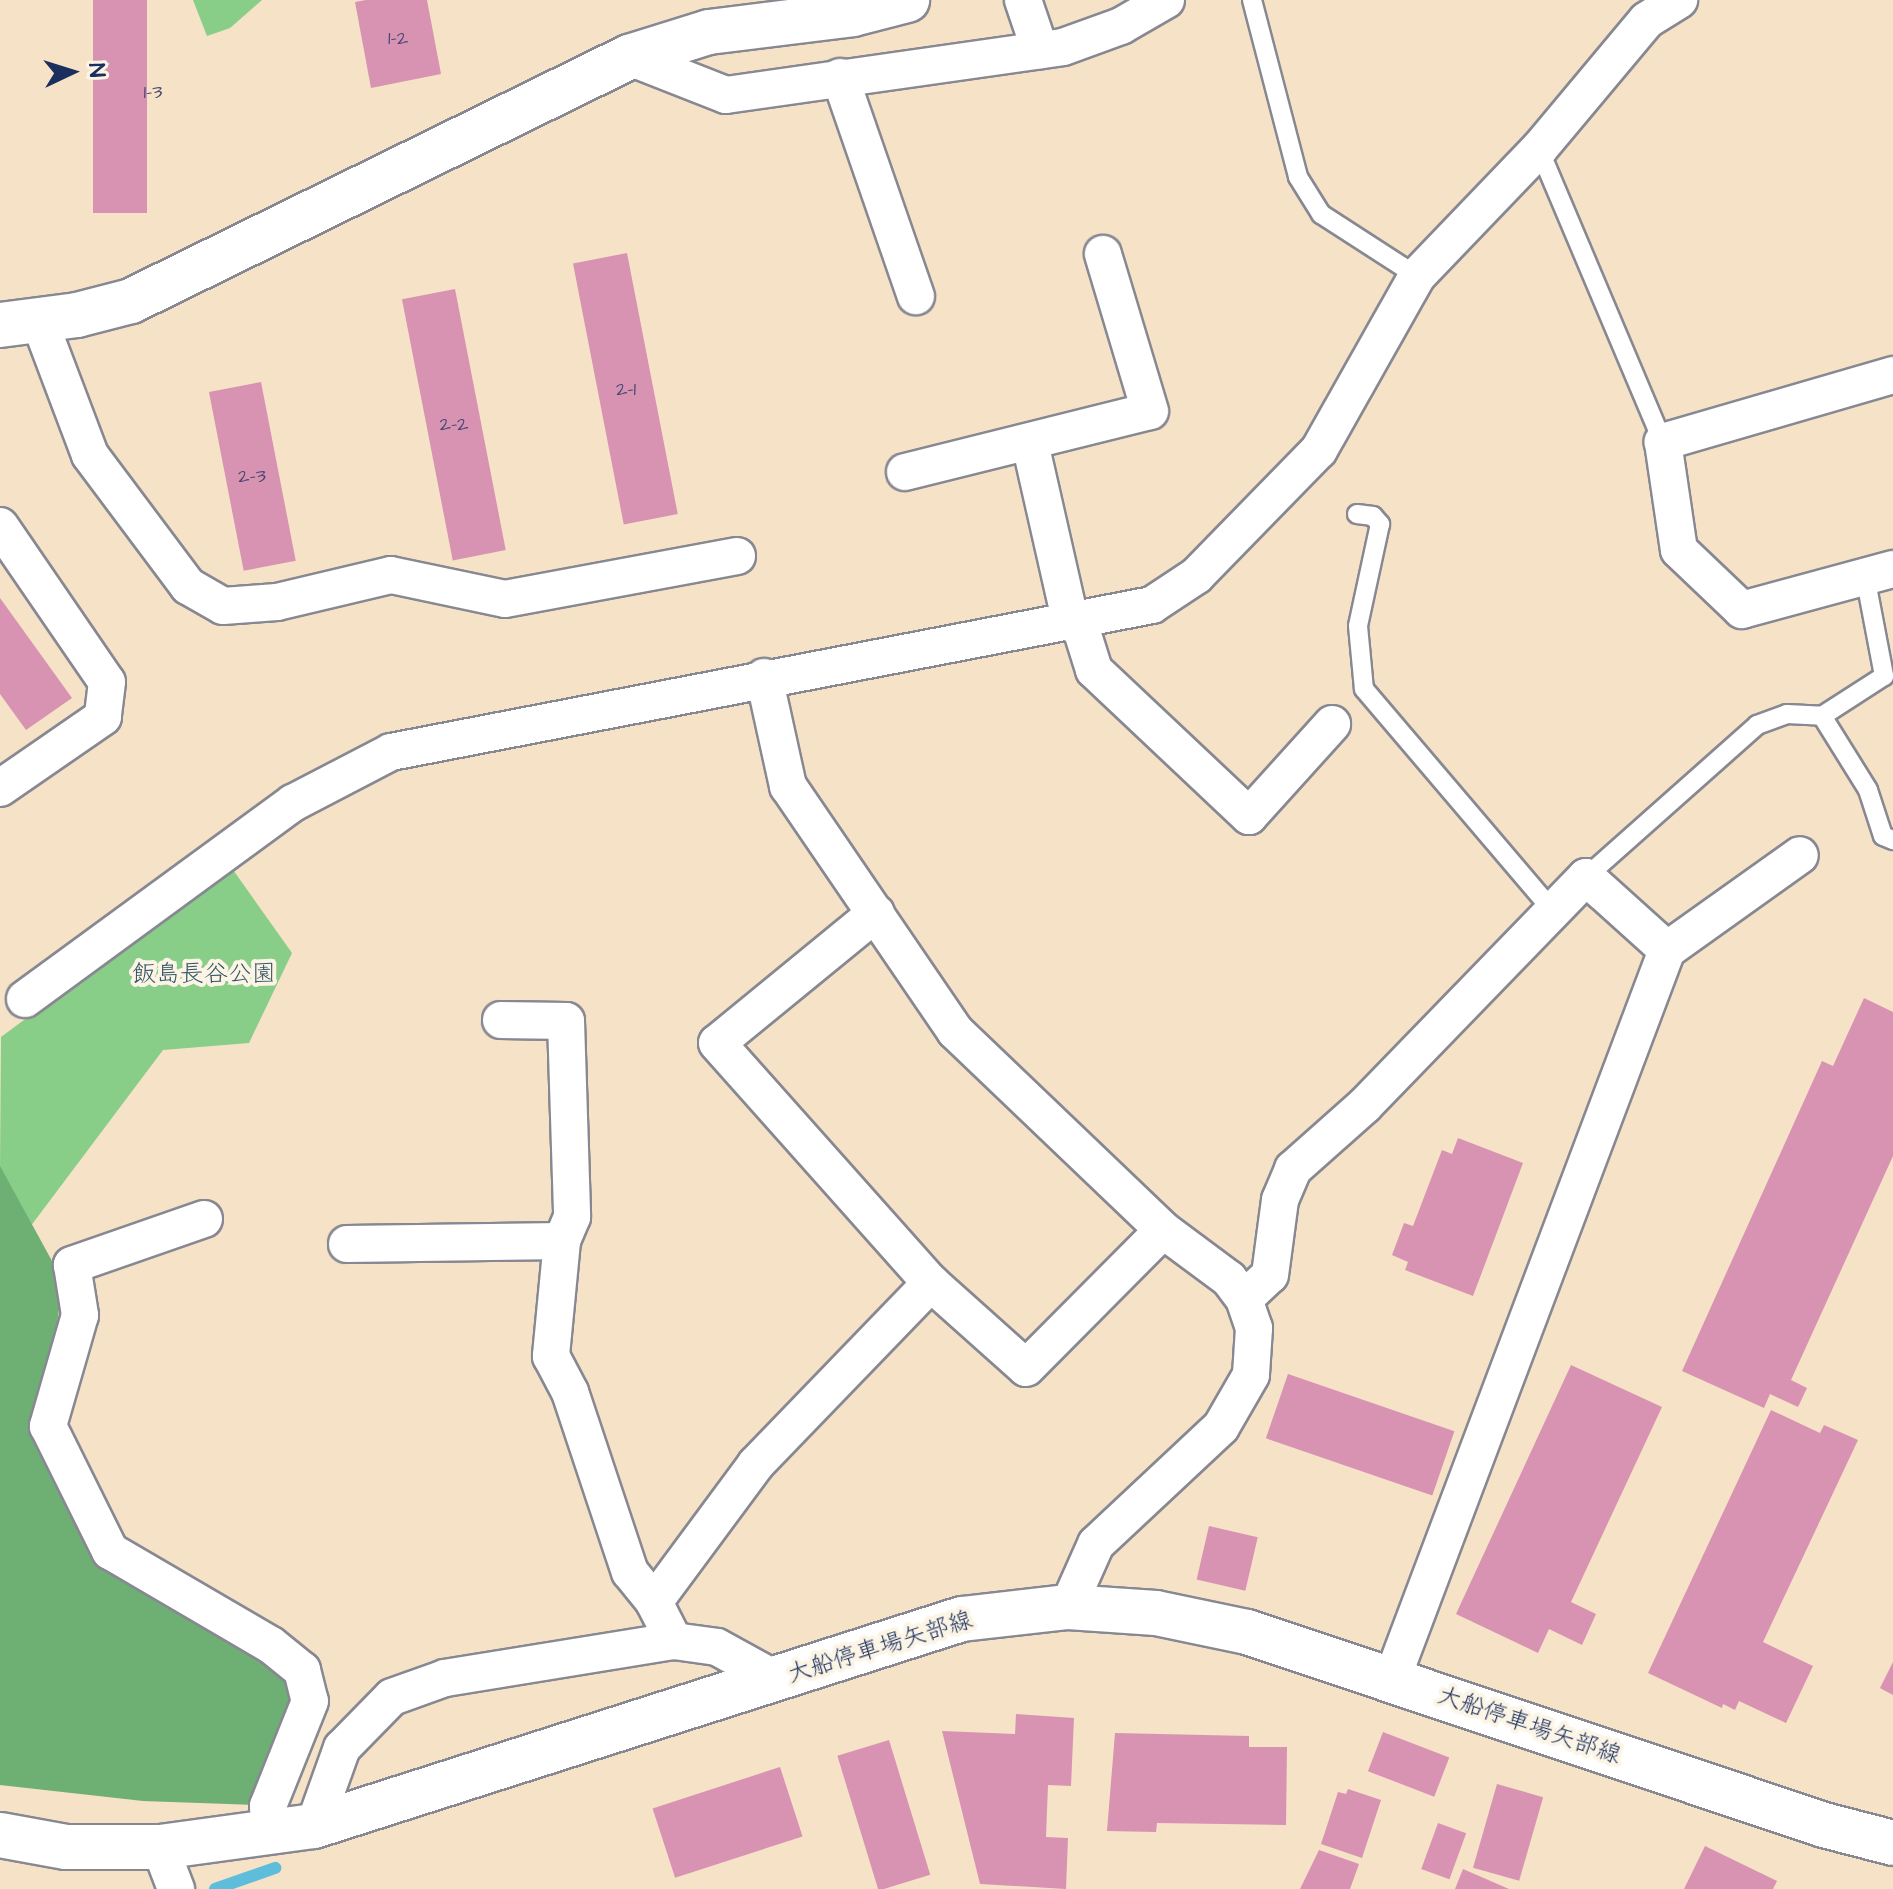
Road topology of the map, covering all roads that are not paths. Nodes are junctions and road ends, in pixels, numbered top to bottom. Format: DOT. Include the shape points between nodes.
graph roads {
  1 [pos="907,0"];
  2 [pos="1023,0"];
  3 [pos="1166,0"];
  4 [pos="1252,0"];
  5 [pos="1679,0"];
  6 [pos="1040,50"];
  7 [pos="629,57"];
  8 [pos="840,77"];
  9 [pos="1539,149"];
  10 [pos="1103,254"];
  11 [pos="1417,276"];
  12 [pos="916,296"];
  13 [pos="20,323"];
  14 [pos="1893,375"];
  15 [pos="1663,442"];
  16 [pos="1030,443"];
  17 [pos="905,472"];
  18 [pos="1357,514"];
  19 [pos="0,526"];
  20 [pos="737,556"];
  21 [pos="1879,573"];
  22 [pos="1075,623"];
  23 [pos="764,677"];
  24 [pos="1822,716"];
  25 [pos="1332,724"];
  26 [pos="0,788"];
  27 [pos="1893,840"];
  28 [pos="1800,855"];
  29 [pos="1586,877"];
  30 [pos="1551,909"];
  31 [pos="876,913"];
  32 [pos="1667,950"];
  33 [pos="25,999"];
  34 [pos="501,1020"];
  35 [pos="204,1219"];
  36 [pos="1163,1230"];
  37 [pos="562,1241"];
  38 [pos="347,1244"];
  39 [pos="931,1283"];
  40 [pos="1244,1299"];
  41 [pos="654,1602"];
  42 [pos="1068,1607"];
  43 [pos="674,1641"];
  44 [pos="1392,1679"];
  45 [pos="777,1680"];
  46 [pos="314,1826"];
  47 [pos="270,1833"];
  48 [pos="0,1835"];
  49 [pos="1893,1843"];
  50 [pos="160,1847"];
  51 [pos="176,1889"];
  1 -- 7 [label="main road" via="853,14 735,15"];
  2 -- 6 [label="street"];
  3 -- 6 [label="street" via="1121,26"];
  4 -- 11 [label="lane" via="1298,177 1321,214"];
  5 -- 9 [label="street" via="1647,20"];
  6 -- 8 [label="street"];
  7 -- 8 [label="street" via="726,95"];
  7 -- 13 [label="main road" via="131,301"];
  8 -- 12 [label="street"];
  9 -- 11 [label="street"];
  9 -- 15 [label="lane"];
  10 -- 16 [label="street" via="1150,411"];
  11 -- 22 [label="street" via="1319,450 1196,576 1152,605"];
  13 -- 20 [label="street" via="90,455 188,586 223,606 277,602 391,575 505,599"];
  14 -- 15 [label="street"];
  15 -- 21 [label="street" via="1679,550 1742,610"];
  16 -- 17 [label="street"];
  16 -- 22 [label="street"];
  18 -- 30 [label="lane" via="1373,516 1380,524 1358,626 1364,689"];
  19 -- 26 [label="street" via="107,682 103,717"];
  21 -- 24 [label="lane" via="1884,676"];
  22 -- 23 [label="street"];
  22 -- 25 [label="street" via="1094,670 1249,816"];
  23 -- 31 [label="street" via="788,786"];
  23 -- 33 [label="street" via="391,752 293,803"];
  24 -- 27 [label="lane" via="1868,790 1883,836"];
  24 -- 29 [label="lane" via="1787,714 1757,725"];
  28 -- 32 [label="street"];
  29 -- 30 [label="street"];
  29 -- 32 [label="street"];
  30 -- 40 [label="street" via="1364,1106 1293,1169 1280,1200 1270,1275"];
  31 -- 36 [label="street" via="955,1031"];
  31 -- 39 [label="street" via="717,1043"];
  32 -- 44 [label="street"];
  34 -- 37 [label="street" via="566,1021 572,1217"];
  35 -- 47 [label="street" via="72,1265 80,1315 48,1426 110,1551 271,1645 302,1670 310,1701 268,1806"];
  36 -- 39 [label="street" via="1026,1368"];
  36 -- 40 [label="street" via="1229,1279"];
  37 -- 38 [label="street"];
  37 -- 41 [label="street" via="551,1356 570,1392 630,1572"];
  39 -- 41 [label="street" via="756,1464"];
  40 -- 42 [label="street" via="1254,1328 1251,1375 1221,1427 1096,1544"];
  41 -- 43 [label="street"];
  42 -- 44 [label="main road, 大船停車場矢部線" via="1156,1613 1247,1632"];
  42 -- 45 [label="main road, 大船停車場矢部線" via="962,1619"];
  43 -- 45 [label="street" via="717,1647"];
  43 -- 46 [label="street" via="445,1678 392,1697 342,1748"];
  44 -- 49 [label="main road, 大船停車場矢部線" via="1824,1825"];
  45 -- 46 [label="main road, 大船停車場矢部線"];
  46 -- 47 [label="main road, 大船停車場矢部線"];
  47 -- 50 [label="main road, 大船停車場矢部線"];
  48 -- 50 [label="main road, 大船停車場矢部線" via="66,1847"];
  50 -- 51 [label="street"];
}
